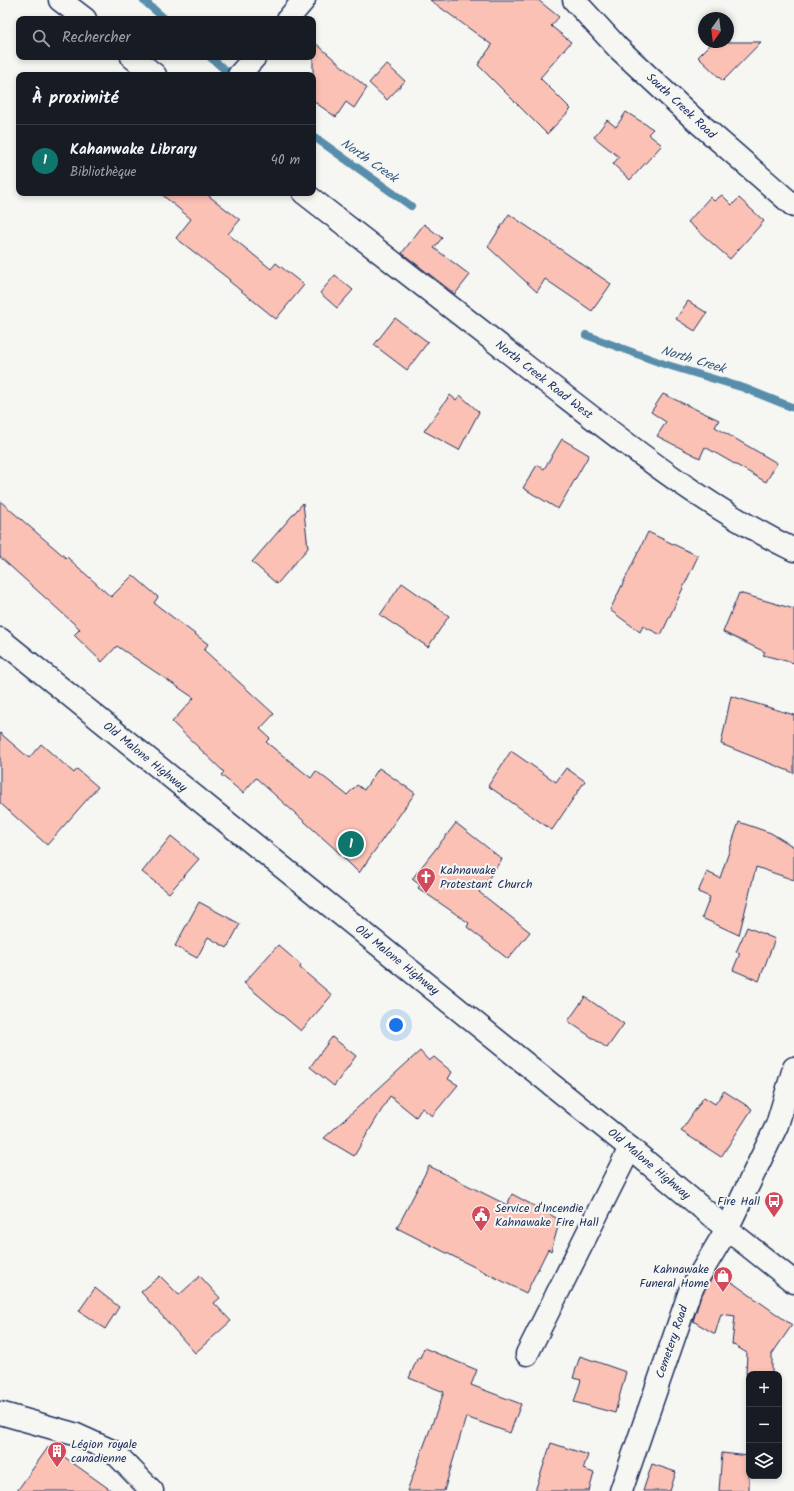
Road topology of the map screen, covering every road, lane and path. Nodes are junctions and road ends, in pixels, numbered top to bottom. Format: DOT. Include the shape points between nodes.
graph roads {
  1 [pos="60,0"];
  2 [pos="304,0"];
  3 [pos="574,0"];
  4 [pos="81,16"];
  5 [pos="291,16"];
  6 [pos="136,60"];
  7 [pos="252,60"];
  8 [pos="151,72"];
  9 [pos="242,72"];
  10 [pos="308,196"];
  11 [pos="794,206"];
  12 [pos="794,550"];
  13 [pos="0,639"];
  14 [pos="794,1068"];
  15 [pos="630,1148"];
  16 [pos="727,1230"];
  17 [pos="794,1282"];
  18 [pos="527,1354"];
  19 [pos="0,1413"];
  20 [pos="152,1491"];
  21 [pos="621,1491"];
  1 -- 4 [label="street"];
  2 -- 5 [label="street"];
  3 -- 11 [label="street, South Creek Road" via="618,48"];
  6 -- 8 [label="street"];
  7 -- 9 [label="street"];
  10 -- 12 [label="street, North Creek Road West" via="611,433 702,499"];
  13 -- 15 [label="street, Old Malone Highway"];
  14 -- 16 [label="street, Cemetery Road" via="776,1125"];
  15 -- 16 [label="street, Old Malone Highway"];
  15 -- 18 [label="street"];
  16 -- 17 [label="street, Old Malone Highway"];
  16 -- 21 [label="street, Cemetery Road" via="690,1291"];
  19 -- 20 [label="street" via="74,1434 114,1452"];
}
